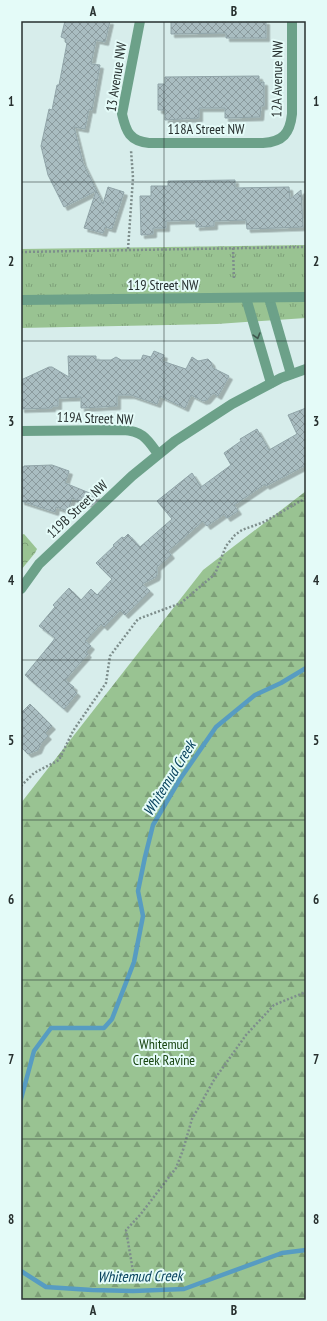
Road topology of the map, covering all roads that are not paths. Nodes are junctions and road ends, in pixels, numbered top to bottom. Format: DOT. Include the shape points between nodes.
graph roads {
  1 [pos="140,21"];
  2 [pos="292,21"];
  3 [pos="130,135"];
  4 [pos="283,136"];
  5 [pos="306,297"];
  6 [pos="246,298"];
  7 [pos="269,298"];
  8 [pos="21,300"];
  9 [pos="306,369"];
  10 [pos="291,374"];
  11 [pos="271,383"];
  12 [pos="21,431"];
  13 [pos="158,454"];
  14 [pos="21,589"];
  1 -- 3 [label="street, 13 Avenue NW" via="122,114"];
  2 -- 4 [label="street, 12A Avenue NW" via="292,114 291,123"];
  3 -- 4 [label="street, 118A Street NW" via="140,142 149,143 263,143 278,140"];
  5 -- 7 [label="street, 119 Street NW"];
  6 -- 7 [label="street, 119 Street NW"];
  6 -- 8 [label="street, 119 Street NW"];
  6 -- 11 [label="street, one-way"];
  7 -- 10 [label="street"];
  9 -- 10 [label="street"];
  10 -- 11 [label="street"];
  11 -- 13 [label="street" via="208,418"];
  12 -- 13 [label="street, 119A Street NW" via="135,431 144,436"];
  13 -- 14 [label="street, 119B Street NW" via="39,564"];
}
